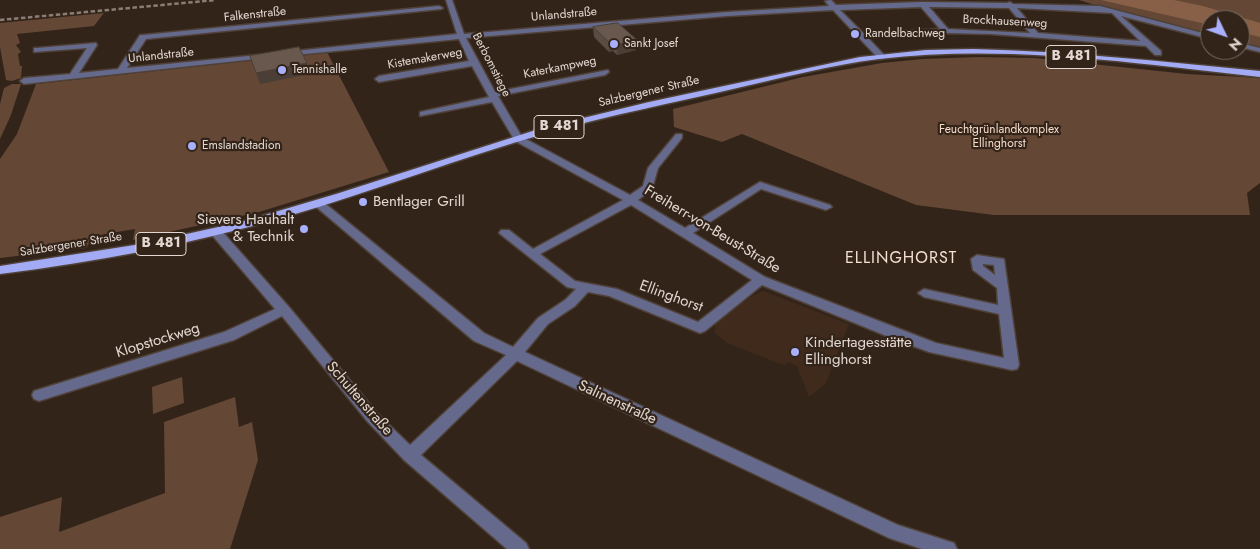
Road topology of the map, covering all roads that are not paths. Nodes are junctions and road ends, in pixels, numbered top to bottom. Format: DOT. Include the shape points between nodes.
graph roads {
  1 [pos="449,0"];
  2 [pos="1074,0"];
  3 [pos="830,3"];
  4 [pos="922,4"];
  5 [pos="1010,4"];
  6 [pos="439,8"];
  7 [pos="1111,11"];
  8 [pos="946,31"];
  9 [pos="1035,34"];
  10 [pos="1200,34"];
  11 [pos="461,35"];
  12 [pos="860,35"];
  13 [pos="1148,44"];
  14 [pos="37,50"];
  15 [pos="1158,53"];
  16 [pos="882,57"];
  17 [pos="474,63"];
  18 [pos="121,71"];
  19 [pos="605,72"];
  20 [pos="1260,74"];
  21 [pos="72,77"];
  22 [pos="379,79"];
  23 [pos="24,81"];
  24 [pos="492,97"];
  25 [pos="423,114"];
  26 [pos="679,136"];
  27 [pos="518,139"];
  28 [pos="631,200"];
  29 [pos="318,203"];
  30 [pos="826,207"];
  31 [pos="216,232"];
  32 [pos="686,232"];
  33 [pos="505,233"];
  34 [pos="532,254"];
  35 [pos="0,270"];
  36 [pos="762,280"];
  37 [pos="1002,286"];
  38 [pos="585,287"];
  39 [pos="924,293"];
  40 [pos="284,310"];
  41 [pos="1005,311"];
  42 [pos="515,355"];
  43 [pos="39,395"];
  44 [pos="410,455"];
  45 [pos="520,549"];
  46 [pos="948,549"];
  1 -- 11 [label="street, Berbomstiege"];
  2 -- 7 [label="street"];
  3 -- 4 [label="street, Unlandstraße"];
  3 -- 11 [label="street, Unlandstraße"];
  3 -- 12 [label="street"];
  4 -- 5 [label="street, Unlandstraße"];
  4 -- 8 [label="street"];
  5 -- 7 [label="street, Unlandstraße"];
  5 -- 9 [label="street"];
  6 -- 18 [label="street, Falkenstraße" via="143,37"];
  7 -- 10 [label="street"];
  7 -- 13 [label="street"];
  8 -- 9 [label="street, Brockhausenweg"];
  8 -- 12 [label="street, Brockhausenweg"];
  9 -- 13 [label="street, Brockhausenweg"];
  11 -- 17 [label="street, Berbomstiege"];
  11 -- 18 [label="street, Unlandstraße"];
  12 -- 16 [label="street"];
  13 -- 15 [label="street"];
  14 -- 21 [label="street" via="93,44"];
  16 -- 20 [label="main road, Salzbergener Straße / B 481" via="967,52 1028,53"];
  16 -- 27 [label="main road, Salzbergener Straße / B 481" via="642,107"];
  17 -- 22 [label="street, Kistemakerweg"];
  17 -- 24 [label="street, Berbomstiege"];
  18 -- 21 [label="street, Unlandstraße"];
  19 -- 24 [label="street, Katerkampweg"];
  21 -- 23 [label="street, Unlandstraße"];
  24 -- 25 [label="street, Katerkampweg"];
  24 -- 27 [label="street, Berbomstiege"];
  26 -- 28 [label="street" via="653,168 648,187"];
  27 -- 28 [label="street, Freiherr-von-Beust-Straße"];
  27 -- 29 [label="main road, Salzbergener Straße / B 481"];
  28 -- 32 [label="street, Freiherr-von-Beust-Straße"];
  28 -- 34 [label="street"];
  29 -- 31 [label="main road, Salzbergener Straße / B 481"];
  29 -- 42 [label="street, Salinenstraße" via="479,337"];
  30 -- 32 [label="street" via="760,185"];
  31 -- 35 [label="main road, Salzbergener Straße / B 481" via="114,253"];
  31 -- 40 [label="street, Schultenstraße"];
  32 -- 36 [label="street, Freiherr-von-Beust-Straße"];
  33 -- 34 [label="street, Ellinghorst"];
  34 -- 38 [label="street, Ellinghorst" via="571,284"];
  36 -- 38 [label="street, Ellinghorst" via="700,328 612,292"];
  36 -- 41 [label="street, Freiherr-von-Beust-Straße" via="934,348 1012,365"];
  37 -- 41 [label="street"];
  38 -- 42 [label="street" via="570,303 543,321"];
  39 -- 41 [label="street"];
  40 -- 43 [label="street, Klopstockweg" via="229,336"];
  40 -- 44 [label="street, Schultenstraße" via="372,416"];
  42 -- 44 [label="street"];
  42 -- 46 [label="street, Salinenstraße" via="895,532"];
  44 -- 45 [label="street, Schultenstraße"];
}
